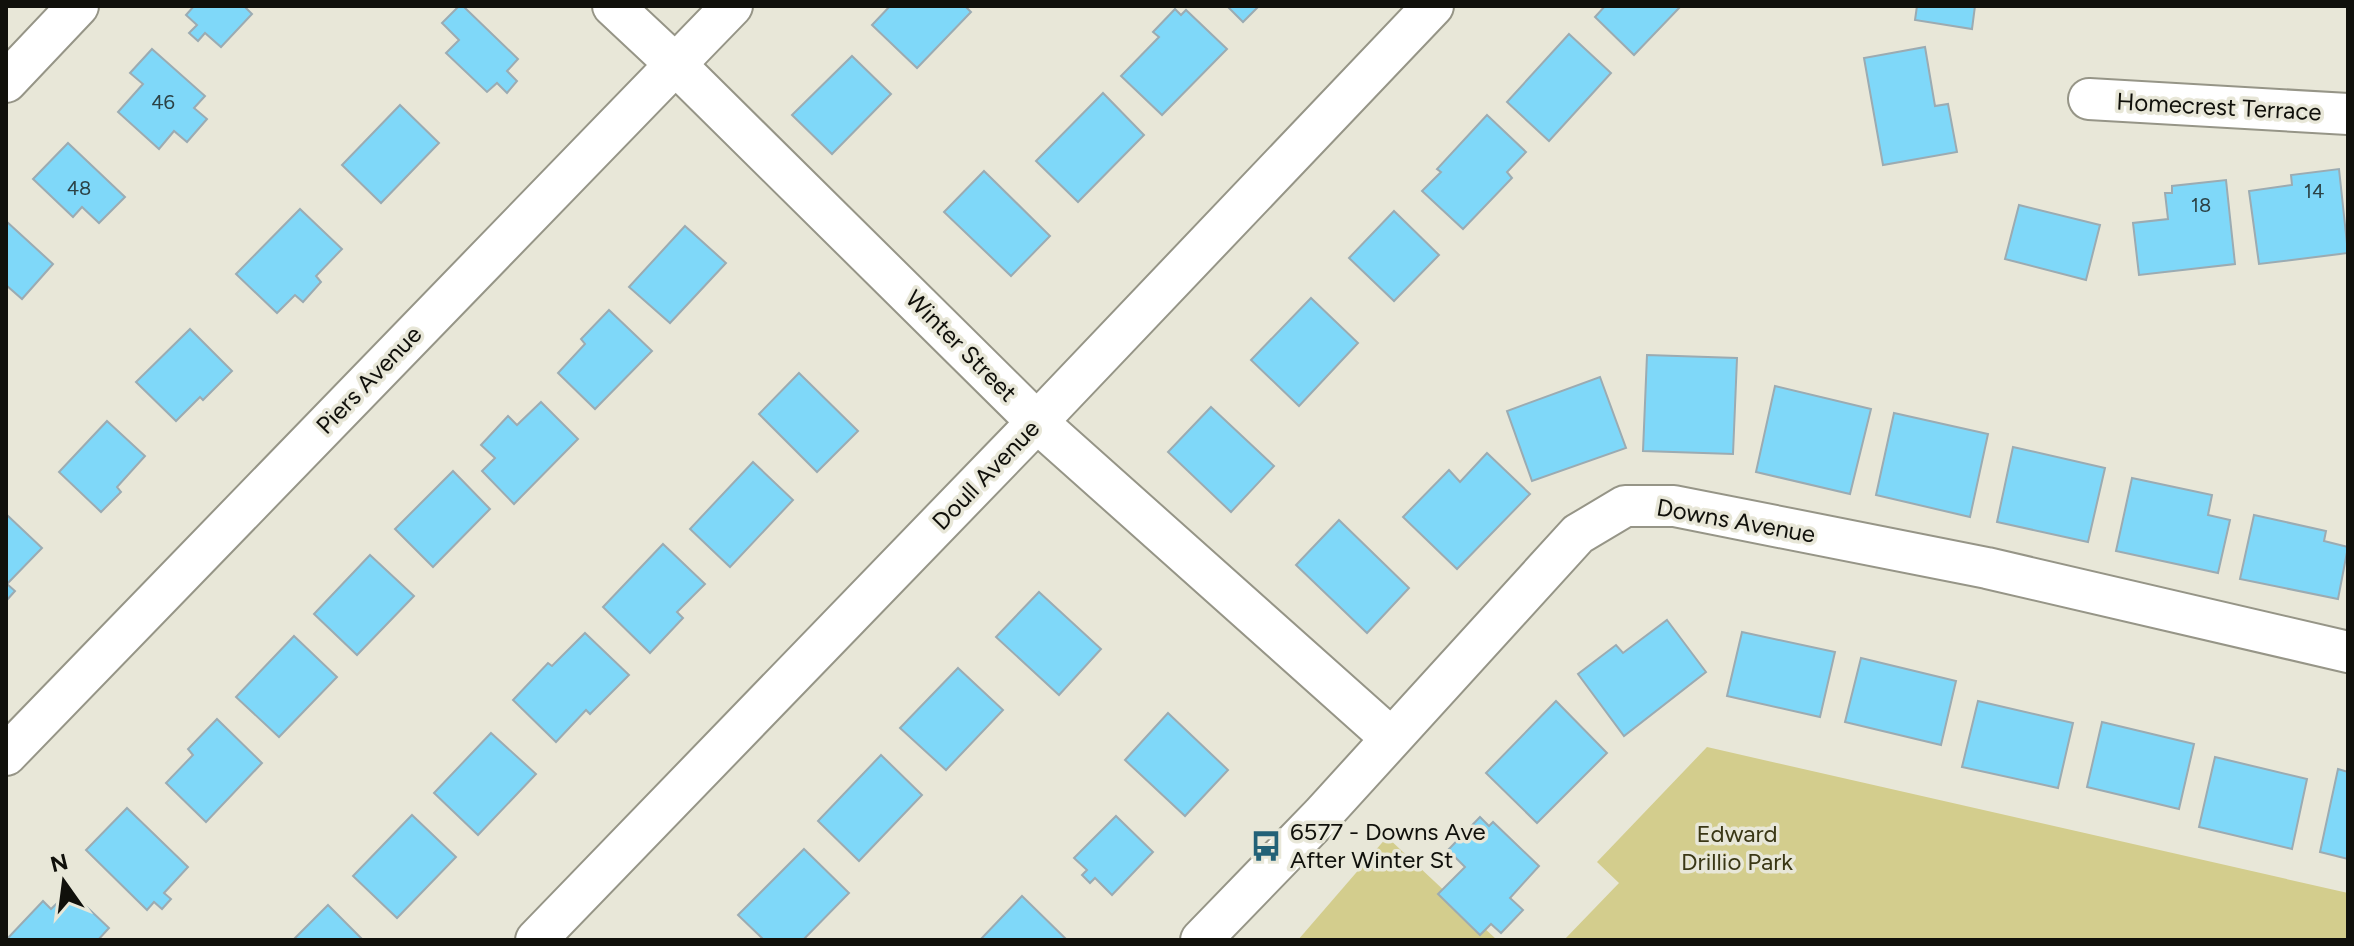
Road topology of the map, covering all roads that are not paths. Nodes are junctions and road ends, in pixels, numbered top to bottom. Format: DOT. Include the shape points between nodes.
graph roads {
  1 [pos="78,6"];
  2 [pos="613,6"];
  3 [pos="732,6"];
  4 [pos="1433,6"];
  5 [pos="675,64"];
  6 [pos="6,82"];
  7 [pos="2089,99"];
  8 [pos="2348,114"];
  9 [pos="1037,422"];
  10 [pos="2348,652"];
  11 [pos="1391,738"];
  12 [pos="6,755"];
  13 [pos="536,940"];
  14 [pos="1201,940"];
  1 -- 6 [label="street"];
  2 -- 5 [label="street, Winter Street"];
  3 -- 5 [label="street, Piers Avenue"];
  4 -- 9 [label="street, Doull Avenue"];
  5 -- 9 [label="street, Winter Street"];
  5 -- 12 [label="street, Piers Avenue"];
  7 -- 8 [label="street, Homecrest Terrace"];
  9 -- 11 [label="street, Winter Street"];
  9 -- 13 [label="street, Doull Avenue"];
  10 -- 11 [label="street, Downs Avenue" via="1955,562 1674,506 1625,506 1578,534"];
  11 -- 14 [label="street, Downs Avenue"];
}
